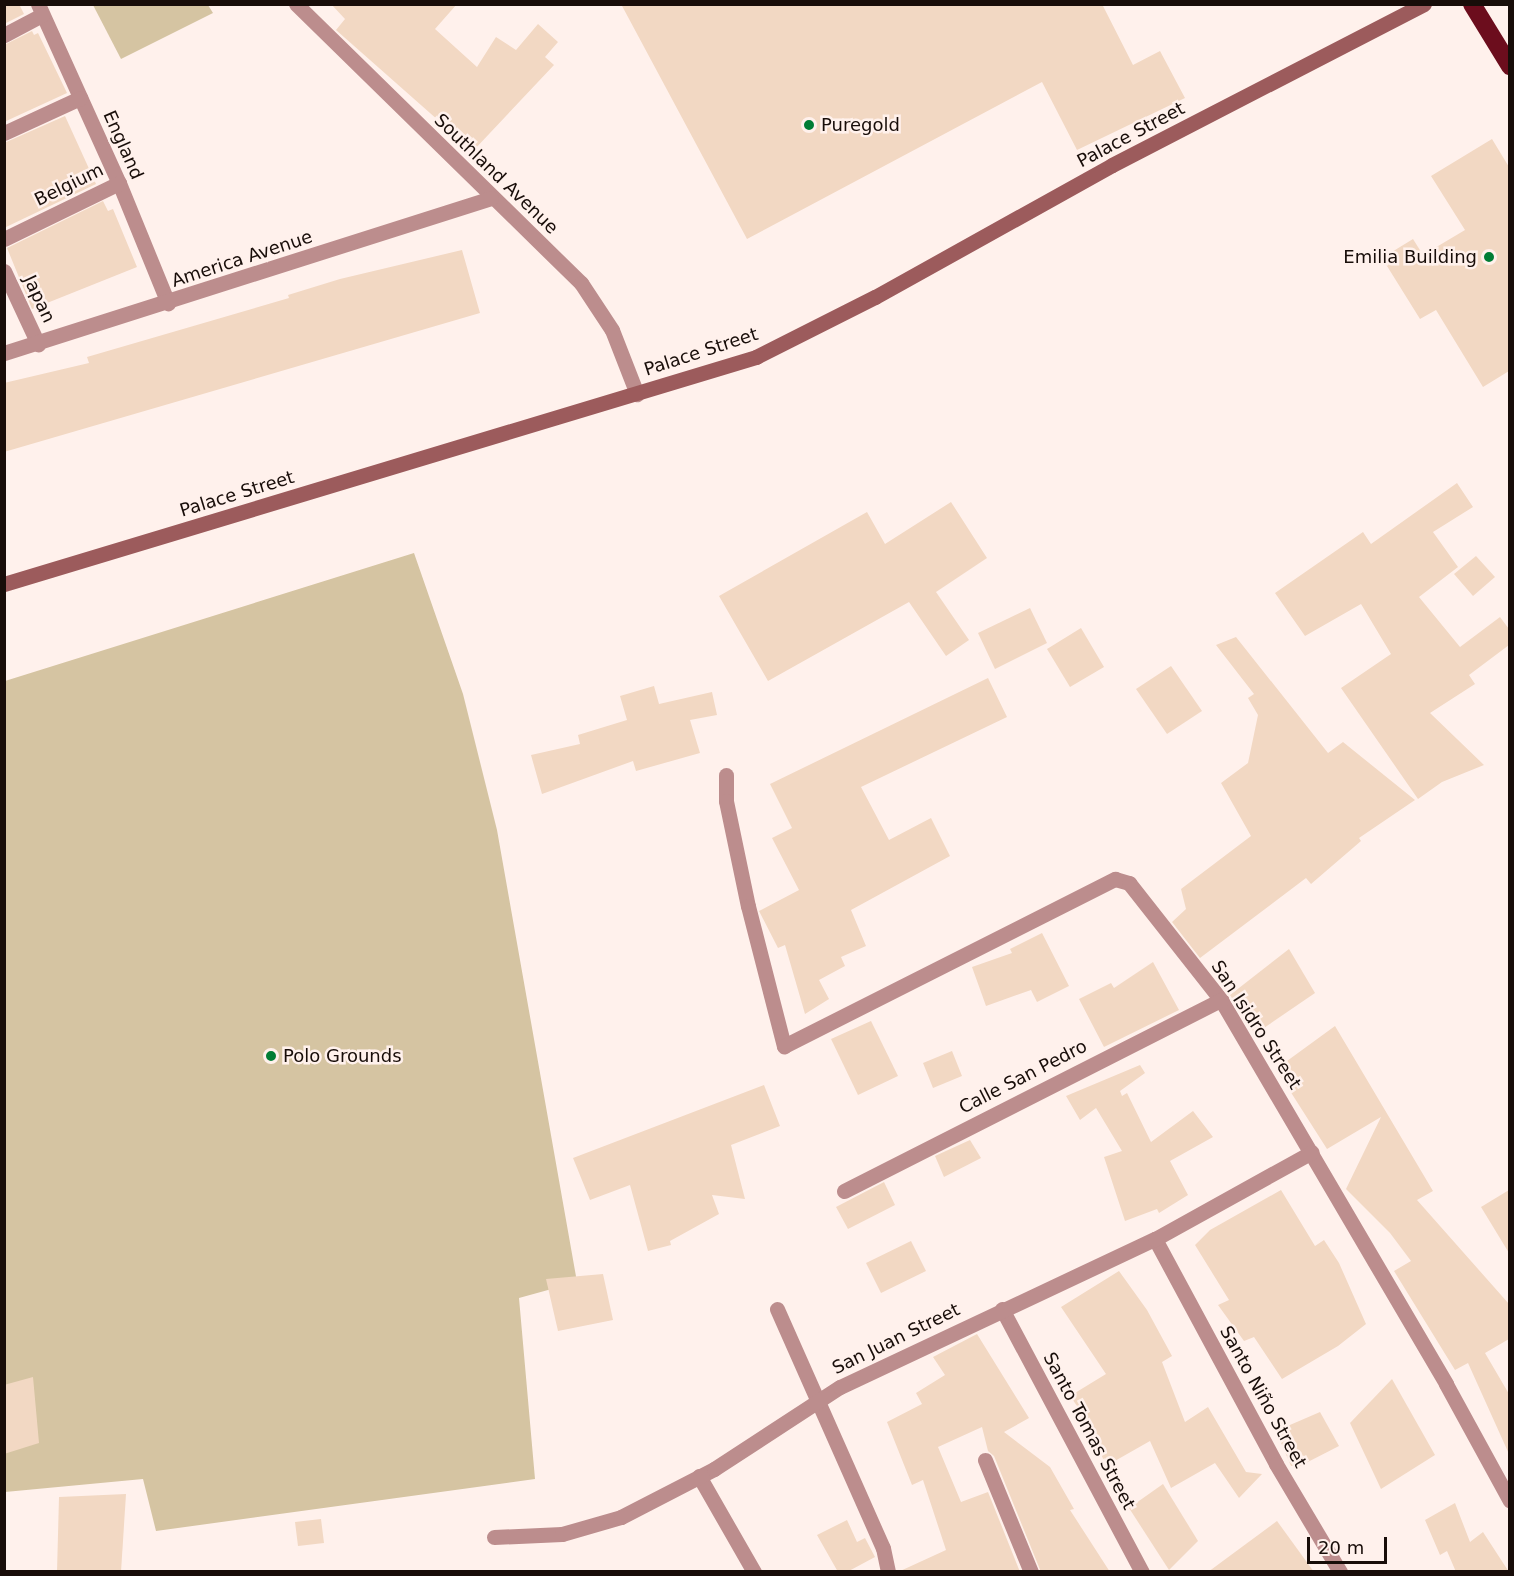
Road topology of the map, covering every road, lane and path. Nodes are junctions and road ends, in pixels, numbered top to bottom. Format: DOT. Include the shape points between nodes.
graph roads {
  1 [pos="296,4"];
  2 [pos="1424,4"];
  3 [pos="1472,4"];
  4 [pos="40,10"];
  5 [pos="4,35"];
  6 [pos="1509,66"];
  7 [pos="80,98"];
  8 [pos="4,134"];
  9 [pos="119,183"];
  10 [pos="491,198"];
  11 [pos="4,239"];
  12 [pos="4,271"];
  13 [pos="168,303"];
  14 [pos="38,344"];
  15 [pos="4,353"];
  16 [pos="637,394"];
  17 [pos="4,584"];
  18 [pos="726,775"];
  19 [pos="1221,1000"];
  20 [pos="1312,1152"];
  21 [pos="844,1191"];
  22 [pos="1155,1239"];
  23 [pos="777,1309"];
  24 [pos="1002,1309"];
  25 [pos="818,1401"];
  26 [pos="985,1460"];
  27 [pos="699,1476"];
  28 [pos="1509,1501"];
  29 [pos="494,1537"];
  30 [pos="754,1572"];
  31 [pos="888,1572"];
  32 [pos="1031,1572"];
  33 [pos="1142,1572"];
  34 [pos="1340,1572"];
  1 -- 10 [label="street, Southland Avenue"];
  2 -- 16 [label="street, Palace Street" via="1112,165 875,297 756,357"];
  3 -- 6 [label="highway"];
  4 -- 5 [label="street"];
  4 -- 7 [label="street, England"];
  7 -- 8 [label="street"];
  7 -- 9 [label="street, England"];
  9 -- 11 [label="street, Belgium"];
  9 -- 13 [label="street, England"];
  10 -- 13 [label="street, America Avenue"];
  10 -- 16 [label="street, Southland Avenue" via="581,283 612,330"];
  12 -- 14 [label="street, Japan"];
  13 -- 14 [label="street, America Avenue"];
  14 -- 15 [label="street, America Avenue"];
  16 -- 17 [label="street, Palace Street"];
  18 -- 19 [label="street, San Isidro Street" via="726,801 745,894 784,1046 1115,879 1129,883"];
  19 -- 20 [label="street, San Isidro Street"];
  19 -- 21 [label="street, Calle San Pedro"];
  20 -- 22 [label="street, San Juan Street"];
  20 -- 28 [label="street, San Isidro Street"];
  22 -- 24 [label="street, San Juan Street"];
  22 -- 34 [label="street, Santo Niño Street" via="1276,1464"];
  23 -- 25 [label="street"];
  24 -- 25 [label="street, San Juan Street"];
  24 -- 33 [label="street, Santo Tomas Street"];
  25 -- 27 [label="street, San Juan Street"];
  25 -- 31 [label="street" via="883,1548"];
  26 -- 32 [label="street"];
  27 -- 29 [label="street, San Juan Street" via="621,1517 584,1529 523,1538"];
  27 -- 30 [label="street"];
}
